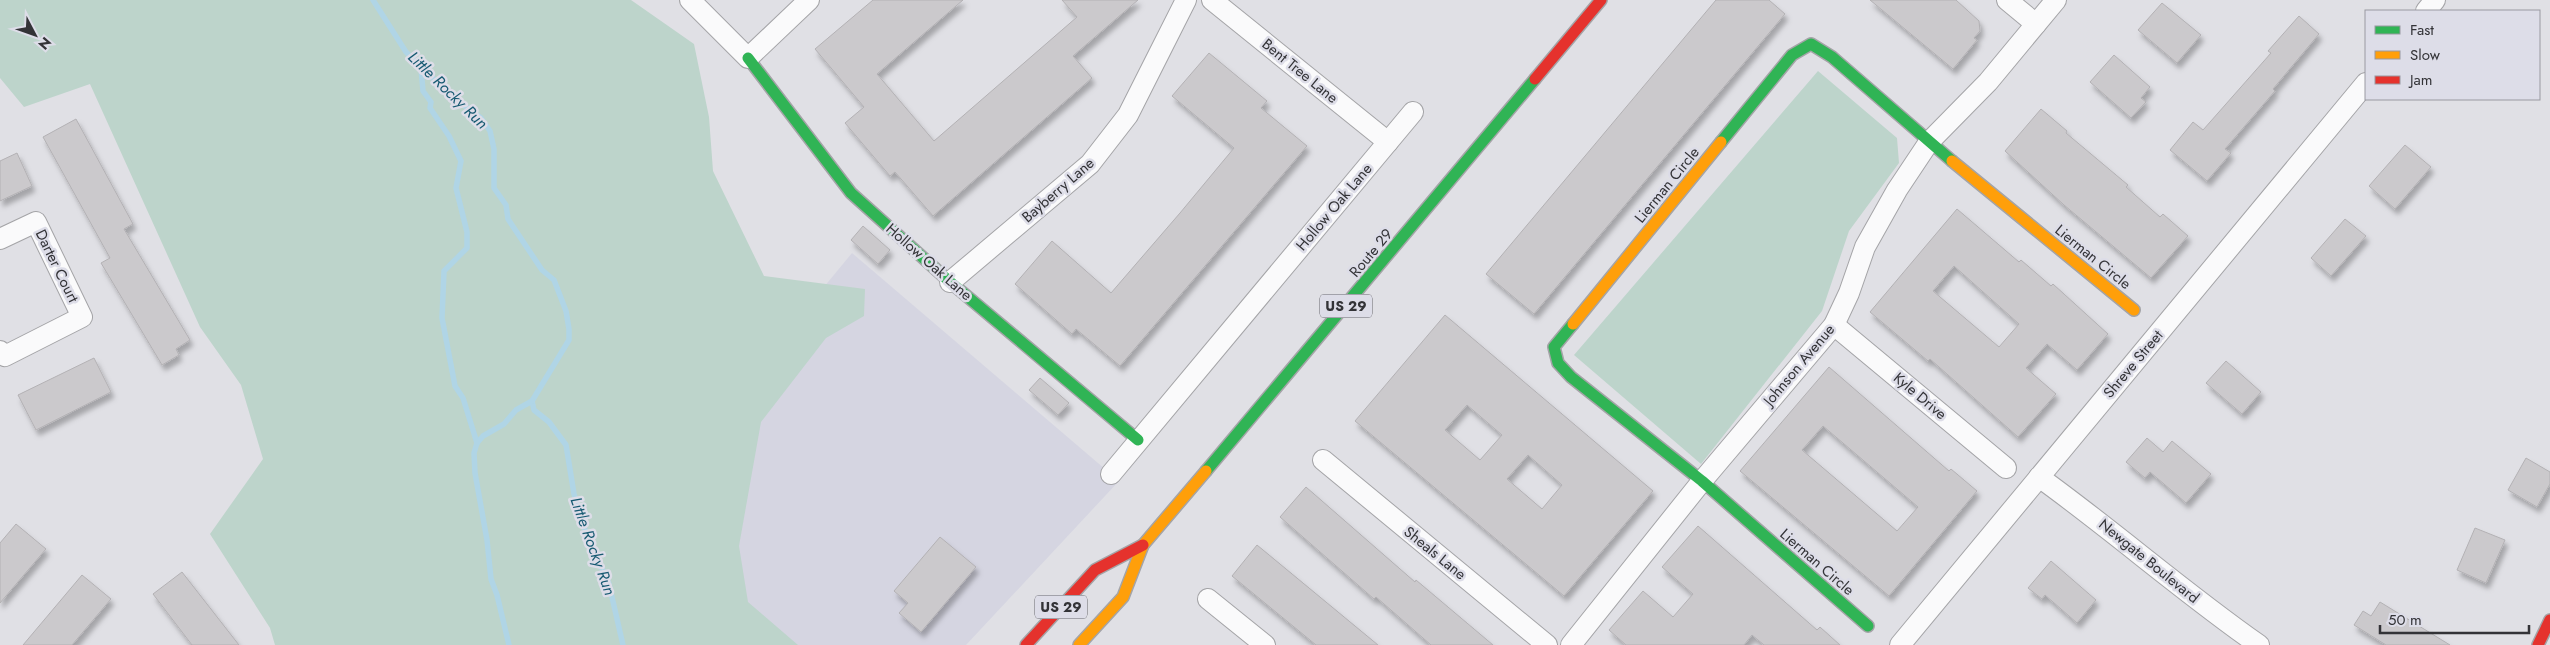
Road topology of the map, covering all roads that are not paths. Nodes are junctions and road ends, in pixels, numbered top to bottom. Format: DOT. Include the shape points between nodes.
graph roads {
  1 [pos="809,0"];
  2 [pos="1186,0"];
  3 [pos="1212,0"];
  4 [pos="1601,0"];
  5 [pos="2007,0"];
  6 [pos="2056,0"];
  7 [pos="2435,0"];
  8 [pos="699,3"];
  9 [pos="2427,10"];
  10 [pos="2036,24"];
  11 [pos="748,58"];
  12 [pos="2365,84"];
  13 [pos="1413,112"];
  14 [pos="1388,142"];
  15 [pos="1929,142"];
  16 [pos="0,239"];
  17 [pos="950,282"];
  18 [pos="2134,310"];
  19 [pos="1834,325"];
  20 [pos="0,351"];
  21 [pos="1138,440"];
  22 [pos="1323,460"];
  23 [pos="2006,468"];
  24 [pos="1111,474"];
  25 [pos="2039,476"];
  26 [pos="1702,481"];
  27 [pos="1143,545"];
  28 [pos="1208,599"];
  29 [pos="2550,620"];
  30 [pos="1868,626"];
  31 [pos="1026,645"];
  32 [pos="1079,645"];
  33 [pos="1265,645"];
  34 [pos="1548,645"];
  35 [pos="1571,645"];
  36 [pos="1900,645"];
  37 [pos="2259,645"];
  38 [pos="2538,645"];
  1 -- 11 [label="street"];
  2 -- 17 [label="street, Bayberry Lane" via="1128,115 1090,164"];
  3 -- 14 [label="street, Bent Tree Lane"];
  4 -- 27 [label="street, Route 29 / US 29"];
  5 -- 10 [label="street"];
  6 -- 10 [label="street, Johnson Avenue"];
  7 -- 9 [label="street"];
  8 -- 11 [label="street"];
  10 -- 15 [label="street, Johnson Avenue" via="1988,82"];
  11 -- 17 [label="street, Hollow Oak Lane" via="851,193"];
  12 -- 25 [label="street, Shreve Street"];
  13 -- 14 [label="street, Hollow Oak Lane"];
  14 -- 21 [label="street, Hollow Oak Lane"];
  15 -- 18 [label="street, Lierman Circle"];
  15 -- 19 [label="street, Johnson Avenue" via="1865,247 1850,293"];
  15 -- 26 [label="street, Lierman Circle" via="1832,57 1811,44 1792,55 1554,347 1558,363 1571,377"];
  16 -- 20 [label="street, Darter Court" via="36,222 82,318 5,356"];
  17 -- 21 [label="street, Hollow Oak Lane"];
  19 -- 23 [label="street, Kyle Drive"];
  19 -- 26 [label="street, Johnson Avenue"];
  21 -- 24 [label="street, Hollow Oak Lane"];
  22 -- 34 [label="street, Sheals Lane"];
  25 -- 36 [label="street, Shreve Street"];
  25 -- 37 [label="street, Newgate Boulevard" via="2214,614"];
  26 -- 30 [label="street, Lierman Circle"];
  26 -- 35 [label="street, Johnson Avenue"];
  27 -- 31 [label="street, Route 29 / US 29" via="1096,570"];
  27 -- 32 [label="street, Route 29 / US 29" via="1123,597"];
  28 -- 33 [label="street"];
  29 -- 38 [label="street"];
}
